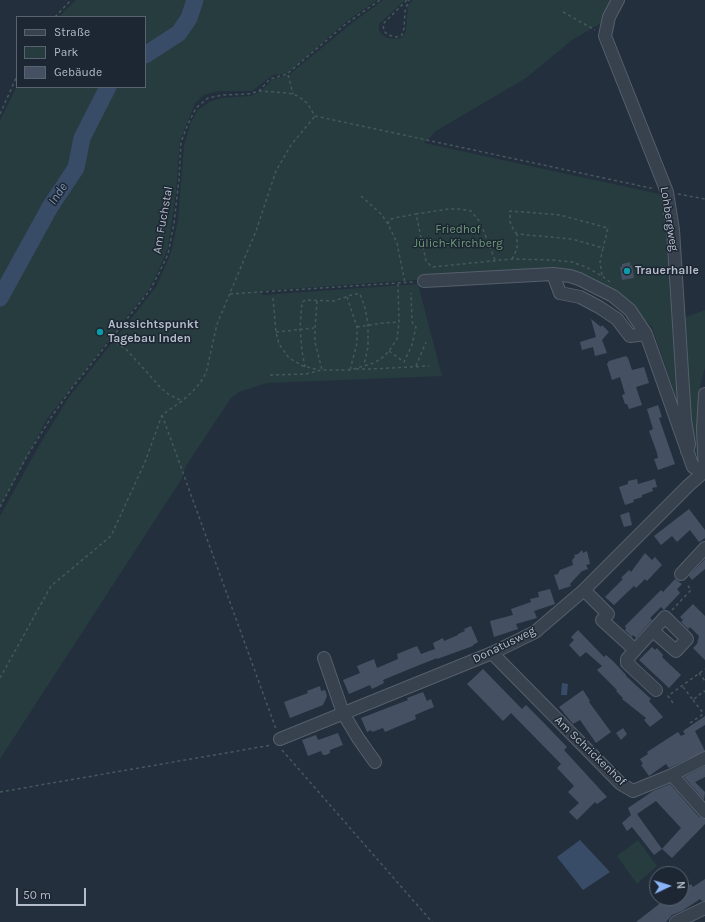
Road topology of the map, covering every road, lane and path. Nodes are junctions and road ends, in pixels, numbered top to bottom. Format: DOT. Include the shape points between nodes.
graph roads {
  1 [pos="71,0"];
  2 [pos="380,0"];
  3 [pos="408,0"];
  4 [pos="618,0"];
  5 [pos="563,12"];
  6 [pos="56,16"];
  7 [pos="605,36"];
  8 [pos="287,74"];
  9 [pos="16,78"];
  10 [pos="258,91"];
  11 [pos="293,94"];
  12 [pos="0,114"];
  13 [pos="315,116"];
  14 [pos="667,192"];
  15 [pos="361,196"];
  16 [pos="705,199"];
  17 [pos="416,214"];
  18 [pos="388,224"];
  19 [pos="517,234"];
  20 [pos="603,248"];
  21 [pos="512,259"];
  22 [pos="495,260"];
  23 [pos="553,274"];
  24 [pos="602,276"];
  25 [pos="424,281"];
  26 [pos="405,283"];
  27 [pos="398,284"];
  28 [pos="411,293"];
  29 [pos="230,294"];
  30 [pos="613,296"];
  31 [pos="347,297"];
  32 [pos="273,298"];
  33 [pos="317,301"];
  34 [pos="400,322"];
  35 [pos="368,324"];
  36 [pos="357,327"];
  37 [pos="300,328"];
  38 [pos="314,328"];
  39 [pos="276,332"];
  40 [pos="646,334"];
  41 [pos="110,339"];
  42 [pos="426,342"];
  43 [pos="389,351"];
  44 [pos="404,362"];
  45 [pos="364,365"];
  46 [pos="416,366"];
  47 [pos="429,366"];
  48 [pos="306,367"];
  49 [pos="409,367"];
  50 [pos="354,368"];
  51 [pos="322,370"];
  52 [pos="350,370"];
  53 [pos="270,375"];
  54 [pos="705,394"];
  55 [pos="182,401"];
  56 [pos="162,415"];
  57 [pos="687,451"];
  58 [pos="705,471"];
  59 [pos="0,507"];
  60 [pos="705,548"];
  61 [pos="681,574"];
  62 [pos="584,590"];
  63 [pos="665,617"];
  64 [pos="653,631"];
  65 [pos="635,650"];
  66 [pos="492,653"];
  67 [pos="324,658"];
  68 [pos="705,669"];
  69 [pos="699,673"];
  70 [pos="0,678"];
  71 [pos="705,681"];
  72 [pos="683,687"];
  73 [pos="656,690"];
  74 [pos="705,692"];
  75 [pos="693,700"];
  76 [pos="673,703"];
  77 [pos="344,713"];
  78 [pos="705,714"];
  79 [pos="690,723"];
  80 [pos="280,739"];
  81 [pos="705,758"];
  82 [pos="375,762"];
  83 [pos="672,775"];
  84 [pos="0,792"];
  85 [pos="705,812"];
  86 [pos="705,908"];
  87 [pos="432,922"];
  88 [pos="676,922"];
  1 -- 6 [label="path"];
  2 -- 8 [label="path, Am Fuchstal" via="347,23"];
  3 -- 3 [label="path" via="383,24 388,36 402,35"];
  4 -- 7 [label="street" via="609,17"];
  5 -- 7 [label="path"];
  7 -- 14 [label="street, Lohbergweg"];
  8 -- 10 [label="path, Am Fuchstal" via="270,79"];
  8 -- 11 [label="path"];
  9 -- 12 [label="path"];
  10 -- 11 [label="path"];
  10 -- 41 [label="path, Am Fuchstal" via="208,98 196,108 181,142 175,216 168,254 150,290"];
  11 -- 13 [label="path" via="307,104"];
  13 -- 14 [label="path"];
  13 -- 29 [label="path" via="291,145 276,171 256,231"];
  14 -- 16 [label="path"];
  14 -- 57 [label="street, Lohbergweg" via="673,230 685,420 689,444"];
  15 -- 18 [label="path"];
  17 -- 18 [label="path" via="394,218"];
  17 -- 22 [label="path" via="449,208 471,211 480,222"];
  17 -- 22 [label="path" via="426,261 432,267"];
  18 -- 26 [label="path" via="398,249"];
  19 -- 20 [label="path" via="572,239"];
  19 -- 20 [label="path" via="510,222 510,211 560,215 608,228"];
  19 -- 21 [label="path" via="517,249"];
  20 -- 24 [label="path" via="600,262"];
  21 -- 22 [label="path"];
  21 -- 24 [label="path" via="572,262"];
  23 -- 25 [label="street, Lohbergweg"];
  23 -- 30 [label="street, Lohbergweg" via="579,279"];
  23 -- 40 [label="street" via="560,293 580,297 599,307 617,319 630,336"];
  24 -- 30 [label="path" via="610,281"];
  25 -- 26 [label="path"];
  26 -- 27 [label="path"];
  27 -- 29 [label="path"];
  27 -- 34 [label="path"];
  28 -- 44 [label="path" via="412,321 416,327"];
  29 -- 55 [label="path" via="217,324 206,373"];
  30 -- 40 [label="street, Lohbergweg" via="630,310"];
  31 -- 33 [label="path" via="334,301"];
  31 -- 35 [label="path" via="360,294"];
  31 -- 36 [label="path"];
  32 -- 39 [label="path"];
  33 -- 37 [label="path" via="302,302"];
  33 -- 38 [label="path"];
  34 -- 35 [label="path"];
  34 -- 43 [label="path" via="397,339"];
  35 -- 36 [label="path"];
  35 -- 45 [label="path" via="368,347"];
  36 -- 52 [label="path"];
  37 -- 38 [label="path"];
  37 -- 39 [label="path"];
  37 -- 48 [label="path"];
  38 -- 51 [label="path"];
  39 -- 48 [label="path" via="278,344 286,354"];
  40 -- 57 [label="street, Lohbergweg"];
  41 -- 55 [label="path" via="127,350 160,388"];
  41 -- 59 [label="path, Am Fuchstal" via="52,416"];
  42 -- 46 [label="path"];
  43 -- 44 [label="path"];
  43 -- 45 [label="path" via="374,363"];
  44 -- 49 [label="path"];
  45 -- 50 [label="path"];
  46 -- 47 [label="path"];
  46 -- 49 [label="path"];
  48 -- 51 [label="path"];
  49 -- 50 [label="path"];
  50 -- 52 [label="path"];
  51 -- 52 [label="path"];
  51 -- 53 [label="path" via="306,374"];
  54 -- 58 [label="street"];
  55 -- 56 [label="path"];
  56 -- 70 [label="path" via="145,462 111,536 50,586"];
  56 -- 80 [label="path"];
  57 -- 58 [label="street, Lohbergweg" via="693,467"];
  58 -- 62 [label="street, Donatusweg"];
  60 -- 61 [label="street"];
  61 -- 63 [label="path" via="691,590"];
  62 -- 65 [label="street" via="608,614 602,620"];
  62 -- 66 [label="street, Donatusweg" via="535,632"];
  63 -- 64 [label="street"];
  63 -- 64 [label="street" via="687,639 676,651"];
  64 -- 65 [label="street"];
  65 -- 73 [label="street" via="627,658 627,664"];
  66 -- 77 [label="street, Donatusweg"];
  66 -- 83 [label="street, Am Schrickenhof" via="621,784 633,791"];
  67 -- 77 [label="street"];
  68 -- 69 [label="path"];
  69 -- 71 [label="path"];
  69 -- 72 [label="path"];
  72 -- 75 [label="path"];
  72 -- 76 [label="path" via="668,696"];
  74 -- 75 [label="path"];
  75 -- 78 [label="path"];
  77 -- 80 [label="street, Donatusweg"];
  77 -- 82 [label="street"];
  78 -- 79 [label="path"];
  80 -- 84 [label="path" via="273,745"];
  80 -- 87 [label="path" via="283,752"];
  81 -- 83 [label="street, Am Schrickenhof"];
  83 -- 85 [label="street"];
  86 -- 88 [label="street"];
}
